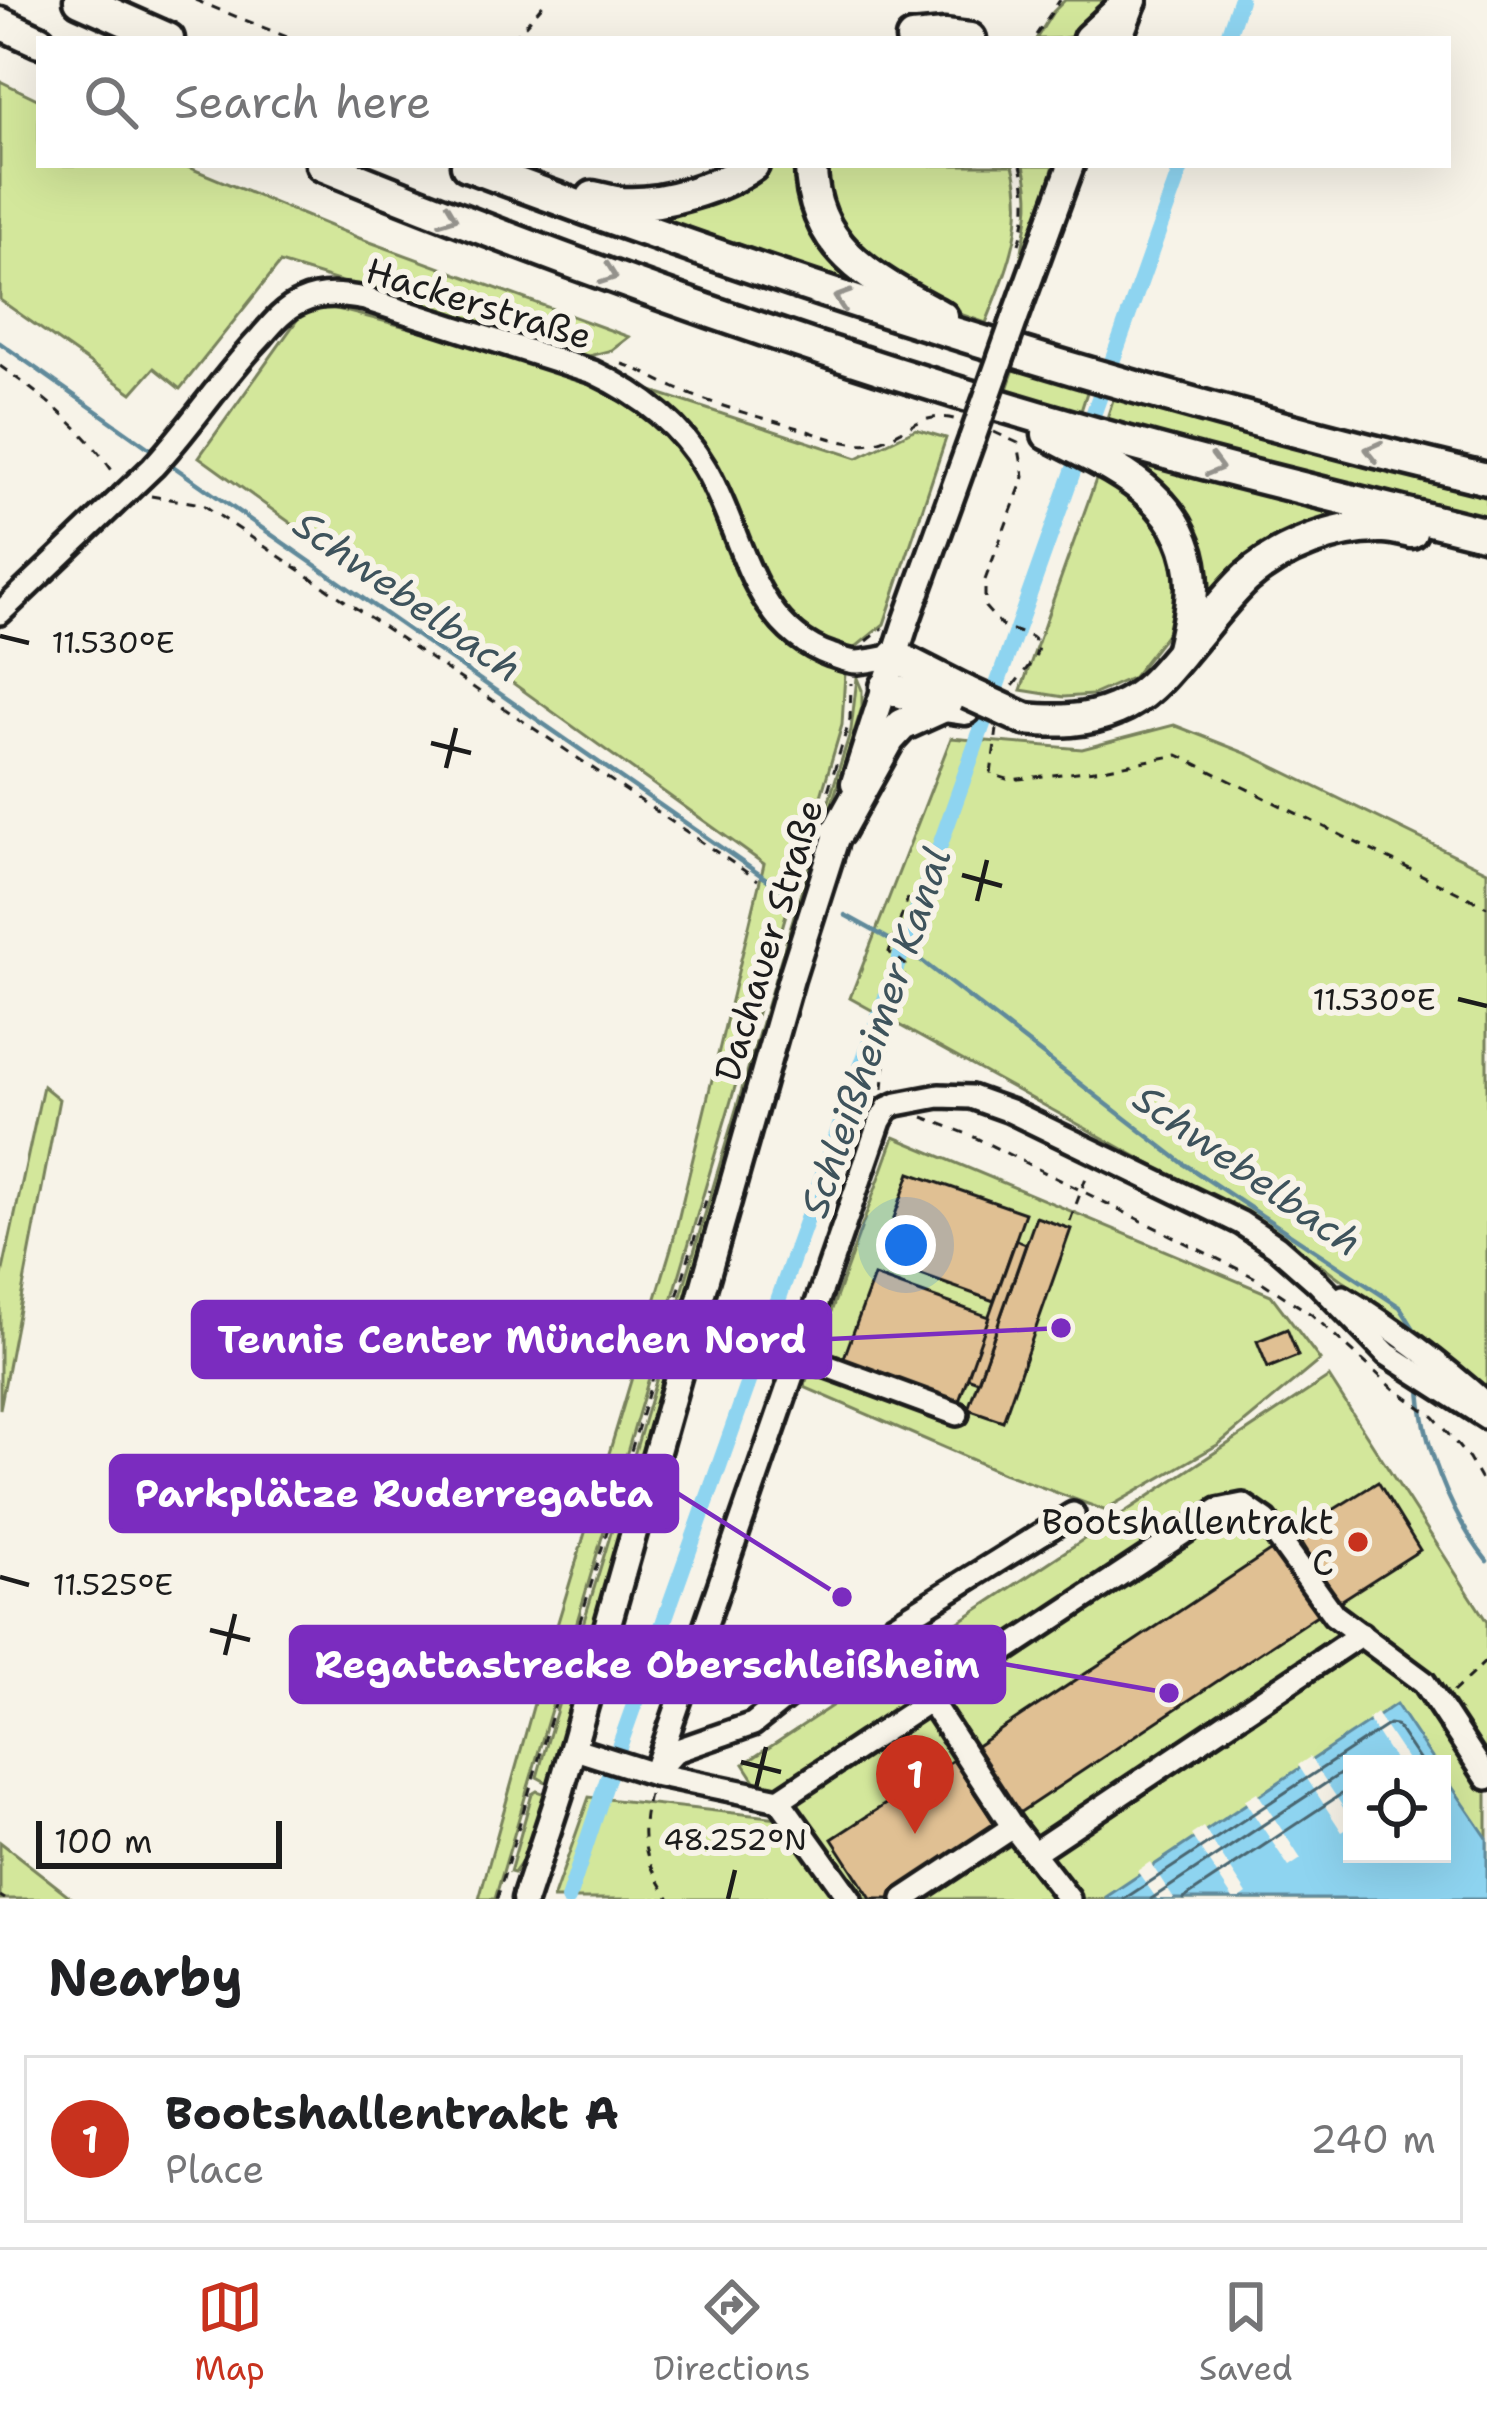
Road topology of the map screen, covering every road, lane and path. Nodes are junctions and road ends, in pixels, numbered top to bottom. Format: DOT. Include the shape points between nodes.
graph roads {
  1 [pos="80,0"];
  2 [pos="195,0"];
  3 [pos="547,0"];
  4 [pos="1060,0"];
  5 [pos="1132,0"];
  6 [pos="0,23"];
  7 [pos="1036,34"];
  8 [pos="161,36"];
  9 [pos="285,36"];
  10 [pos="517,36"];
  11 [pos="1092,36"];
  12 [pos="1120,36"];
  13 [pos="36,40"];
  14 [pos="329,168"];
  15 [pos="474,168"];
  16 [pos="477,168"];
  17 [pos="749,168"];
  18 [pos="811,168"];
  19 [pos="1022,168"];
  20 [pos="1071,168"];
  21 [pos="1016,251"];
  22 [pos="994,346"];
  23 [pos="0,366"];
  24 [pos="593,372"];
  25 [pos="978,423"];
  26 [pos="1087,442"];
  27 [pos="1487,479"];
  28 [pos="127,494"];
  29 [pos="1487,533"];
  30 [pos="1487,548"];
  31 [pos="0,613"];
  32 [pos="1182,652"];
  33 [pos="895,656"];
  34 [pos="855,662"];
  35 [pos="886,687"];
  36 [pos="1012,687"];
  37 [pos="959,702"];
  38 [pos="1011,723"];
  39 [pos="838,831"];
  40 [pos="758,880"];
  41 [pos="908,898"];
  42 [pos="1487,907"];
  43 [pos="893,1106"];
  44 [pos="1095,1154"];
  45 [pos="1082,1190"];
  46 [pos="1070,1221"];
  47 [pos="1317,1282"];
  48 [pos="797,1360"];
  49 [pos="1487,1405"];
  50 [pos="957,1414"];
  51 [pos="1487,1418"];
  52 [pos="1487,1491"];
  53 [pos="1072,1514"];
  54 [pos="1361,1634"];
  55 [pos="1487,1660"];
  56 [pos="928,1699"];
  57 [pos="1439,1706"];
  58 [pos="572,1748"];
  59 [pos="646,1771"];
  60 [pos="1487,1778"];
  61 [pos="530,1785"];
  62 [pos="779,1800"];
  63 [pos="1012,1827"];
  64 [pos="1033,1853"];
  65 [pos="497,1899"];
  66 [pos="525,1899"];
  67 [pos="670,1899"];
  68 [pos="850,1899"];
  69 [pos="904,1899"];
  70 [pos="1070,1899"];
  1 -- 8 [label="highway"];
  2 -- 9 [label="path"];
  3 -- 10 [label="path"];
  4 -- 7 [label="path"];
  5 -- 11 [label="highway"];
  5 -- 12 [label="main road"];
  6 -- 13 [label="highway"];
  14 -- 25 [label="highway, one-way" via="788,339"];
  22 -- 15 [label="highway, one-way"];
  16 -- 17 [label="highway" via="626,203 707,189"];
  18 -- 22 [label="highway" via="815,206 853,263"];
  19 -- 21 [label="path" via="1026,208"];
  20 -- 25 [label="main road, Dachauer Straße, bridge"];
  27 -- 22 [label="highway, one-way"];
  23 -- 28 [label="path" via="97,447"];
  24 -- 25 [label="path" via="627,364 733,409 851,443 875,444 934,415"];
  24 -- 28 [label="street, Hackerstraße" via="365,299 303,301 225,375"];
  24 -- 34 [label="street, Hackerstraße" via="646,403 703,463 757,586 788,631"];
  25 -- 26 [label="highway"];
  25 -- 33 [label="main road, Dachauer Straße"];
  25 -- 36 [label="path" via="1018,443 1024,477 985,580 985,607 1001,626 1039,644"];
  26 -- 29 [label="highway, one-way"];
  26 -- 32 [label="highway" via="1145,489 1180,532 1192,590"];
  28 -- 31 [label="street, Hackerstraße"];
  28 -- 40 [label="path" via="202,504"];
  30 -- 32 [label="highway" via="1384,526 1302,544 1247,578"];
  32 -- 38 [label="highway" via="1120,708 1066,722"];
  33 -- 34 [label="street"];
  33 -- 35 [label="main road, Dachauer Straße"];
  33 -- 37 [label="highway"];
  34 -- 35 [label="street, Hackerstraße"];
  35 -- 37 [label="highway"];
  35 -- 39 [label="main road, Dachauer Straße"];
  37 -- 38 [label="highway, bridge"];
  37 -- 39 [label="highway" via="902,725"];
  38 -- 42 [label="path" via="991,774 1010,780 1178,755"];
  39 -- 58 [label="main road, Dachauer Straße"];
  41 -- 43 [label="path" via="889,952 907,965 884,1064 883,1088"];
  43 -- 44 [label="street" via="971,1096"];
  43 -- 45 [label="path"];
  43 -- 48 [label="street" via="880,1121"];
  44 -- 45 [label="path"];
  44 -- 47 [label="street" via="1241,1223"];
  45 -- 46 [label="path"];
  45 -- 52 [label="path" via="1255,1276 1311,1314 1434,1418"];
  47 -- 49 [label="street" via="1437,1360"];
  47 -- 51 [label="street" via="1387,1354"];
  48 -- 50 [label="street"];
  48 -- 59 [label="street"];
  53 -- 59 [label="street" via="813,1676 753,1724 675,1751"];
  54 -- 56 [label="street" via="1334,1615 1266,1521 1243,1504 1218,1510"];
  54 -- 57 [label="street" via="1424,1682"];
  54 -- 64 [label="street"];
  55 -- 57 [label="path"];
  56 -- 62 [label="street"];
  56 -- 63 [label="street"];
  57 -- 60 [label="street"];
  58 -- 59 [label="street"];
  58 -- 66 [label="main road, Dachauer Straße"];
  59 -- 62 [label="street"];
  59 -- 67 [label="path" via="649,1868"];
  61 -- 65 [label="path"];
  62 -- 68 [label="street"];
  63 -- 64 [label="street"];
  63 -- 69 [label="street"];
  64 -- 70 [label="street"];
}
